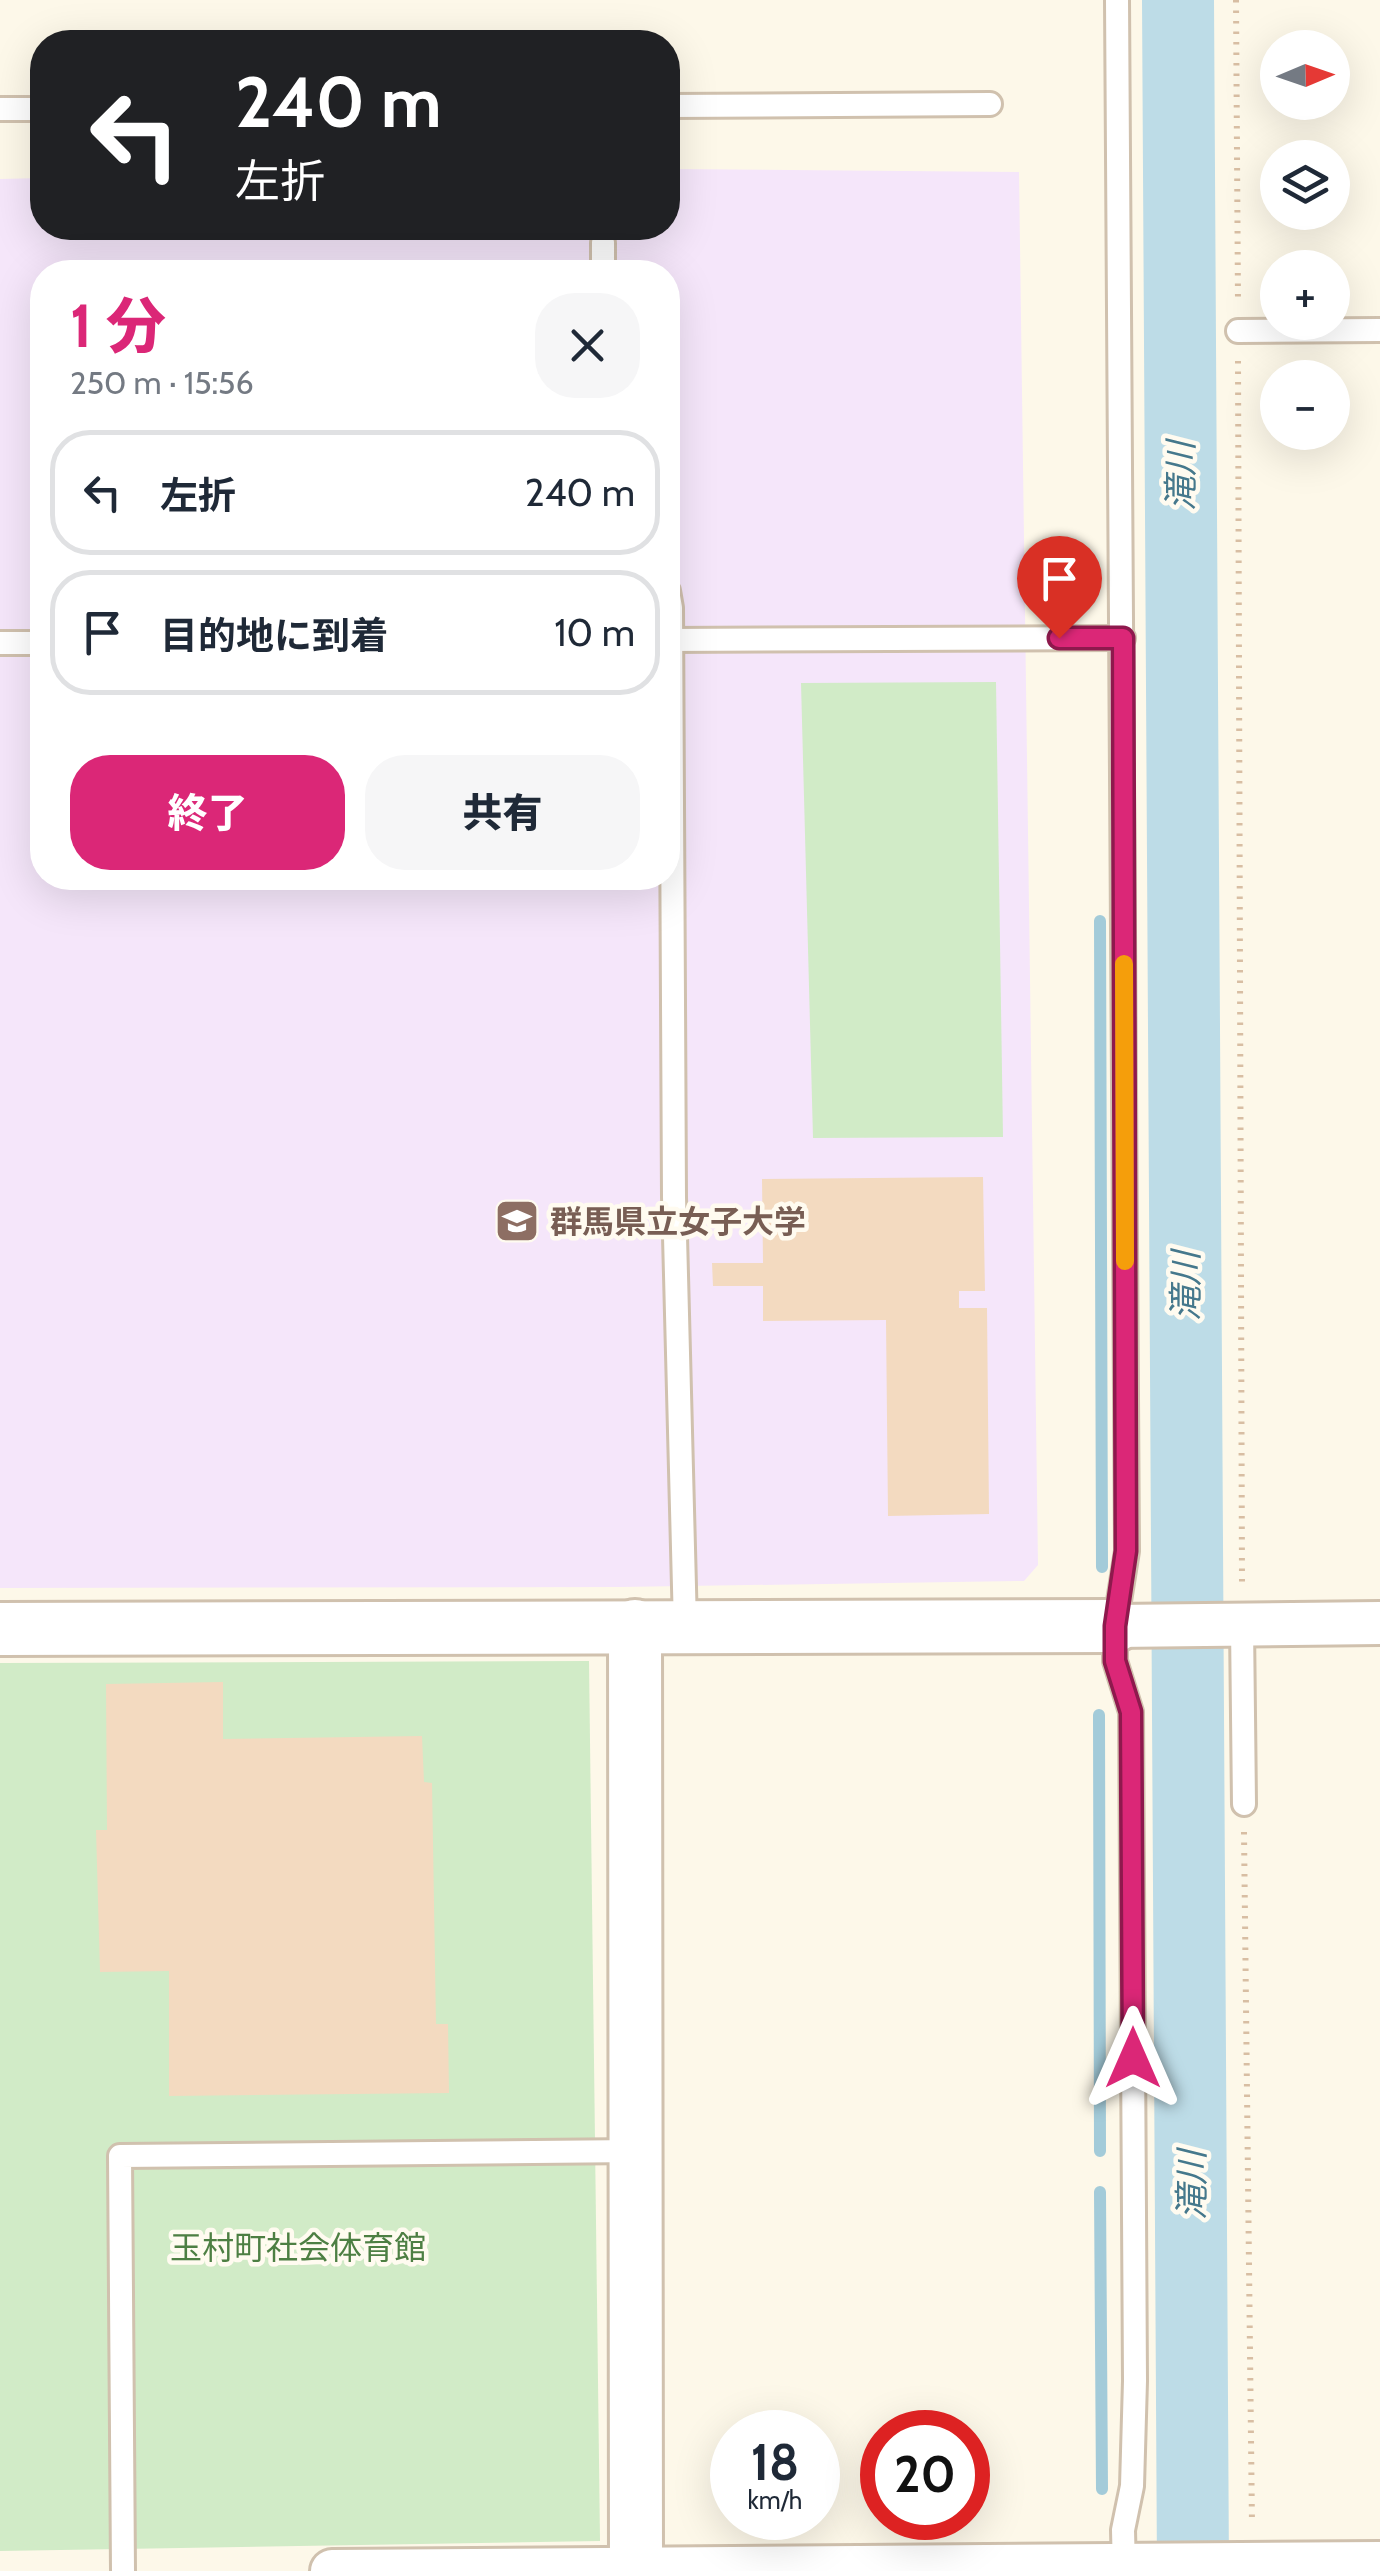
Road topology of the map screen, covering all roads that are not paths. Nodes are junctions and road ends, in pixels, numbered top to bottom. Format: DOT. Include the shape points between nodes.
graph roads {
  1 [pos="1116,0"];
  2 [pos="990,104"];
  3 [pos="680,106"];
  4 [pos="30,109"];
  5 [pos="0,110"];
  6 [pos="603,243"];
  7 [pos="603,260"];
  8 [pos="1380,330"];
  9 [pos="1238,331"];
  10 [pos="1123,638"];
  11 [pos="680,640"];
  12 [pos="0,643"];
  13 [pos="30,643"];
  14 [pos="671,890"];
  15 [pos="1380,1624"];
  16 [pos="1238,1625"];
  17 [pos="634,1626"];
  18 [pos="686,1626"];
  19 [pos="1127,1626"];
  20 [pos="0,1629"];
  21 [pos="1244,1804"];
  22 [pos="637,2151"];
  23 [pos="1380,2563"];
  24 [pos="1130,2568"];
  25 [pos="636,2570"];
  26 [pos="124,2571"];
  27 [pos="332,2571"];
  1 -- 10 [label="lane"];
  2 -- 3 [label="lane"];
  4 -- 5 [label="lane"];
  6 -- 7 [label="lane"];
  8 -- 9 [label="lane"];
  10 -- 11 [label="lane"];
  10 -- 19 [label="lane"];
  12 -- 13 [label="lane"];
  14 -- 18 [label="lane"];
  15 -- 16 [label="street"];
  16 -- 19 [label="street"];
  16 -- 21 [label="lane"];
  17 -- 18 [label="street"];
  17 -- 20 [label="street"];
  17 -- 22 [label="street"];
  18 -- 19 [label="street"];
  19 -- 24 [label="lane" via="1115,1661 1131,1731 1135,2382 1132,2486 1123,2530"];
  22 -- 25 [label="street"];
  22 -- 26 [label="lane" via="120,2156"];
  23 -- 24 [label="street"];
  24 -- 25 [label="street"];
  25 -- 27 [label="street"];
}
